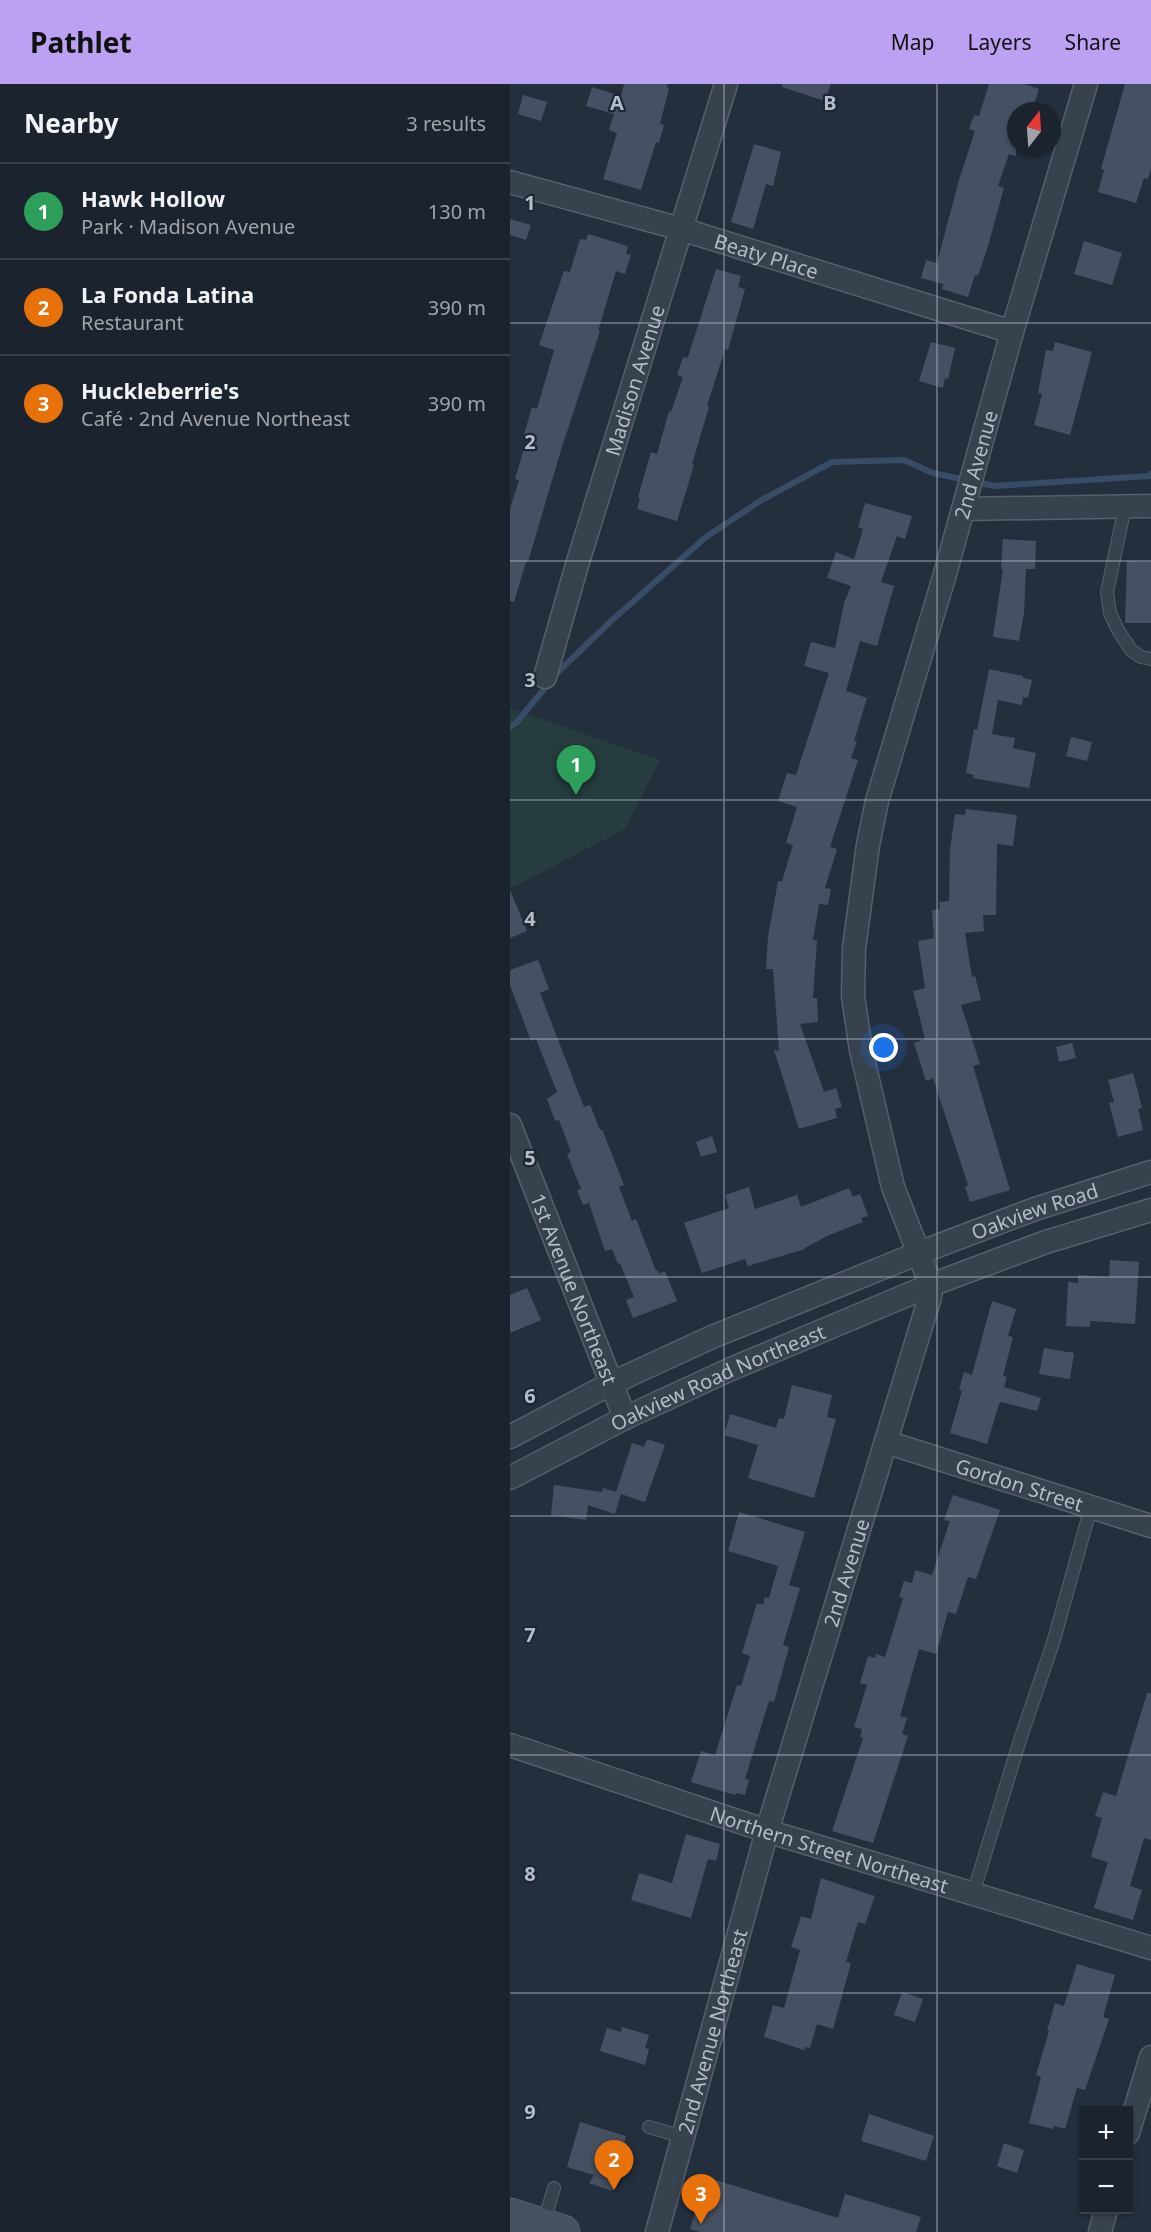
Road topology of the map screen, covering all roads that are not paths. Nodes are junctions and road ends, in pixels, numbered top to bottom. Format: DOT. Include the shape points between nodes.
graph roads {
  1 [pos="726,84"];
  2 [pos="1086,84"];
  3 [pos="515,183"];
  4 [pos="681,229"];
  5 [pos="1012,332"];
  6 [pos="965,501"];
  7 [pos="1151,506"];
  8 [pos="1125,507"];
  9 [pos="1151,659"];
  10 [pos="545,677"];
  11 [pos="510,1125"];
  12 [pos="1151,1172"];
  13 [pos="1151,1210"];
  14 [pos="919,1253"];
  15 [pos="931,1285"];
  16 [pos="610,1384"];
  17 [pos="625,1418"];
  18 [pos="510,1437"];
  19 [pos="886,1442"];
  20 [pos="510,1479"];
  21 [pos="1091,1507"];
  22 [pos="1151,1527"];
  23 [pos="510,1745"];
  24 [pos="766,1831"];
  25 [pos="973,1894"];
  26 [pos="1151,1948"];
  27 [pos="1151,2057"];
  28 [pos="1133,2116"];
  29 [pos="649,2127"];
  30 [pos="683,2138"];
  31 [pos="554,2188"];
  32 [pos="1105,2214"];
  33 [pos="510,2216"];
  34 [pos="553,2229"];
  35 [pos="657,2232"];
  36 [pos="1100,2232"];
  1 -- 4 [label="street, Madison Avenue"];
  2 -- 5 [label="street, 2nd Avenue"];
  3 -- 4 [label="street, Beaty Place"];
  4 -- 5 [label="street, Beaty Place"];
  4 -- 10 [label="street, Madison Avenue"];
  5 -- 6 [label="street, 2nd Avenue"];
  6 -- 8 [label="street"];
  6 -- 14 [label="street, 2nd Avenue" via="878,801 854,948 853,996 861,1050 893,1187"];
  7 -- 8 [label="street"];
  8 -- 9 [label="lane" via="1107,592 1110,613 1131,650"];
  11 -- 16 [label="street, 1st Avenue Northeast"];
  12 -- 14 [label="street, Oakview Road" via="1035,1209"];
  13 -- 15 [label="street, Oakview Road" via="1046,1242"];
  14 -- 15 [label="street"];
  14 -- 16 [label="street, Oakview Road Northeast" via="712,1337"];
  15 -- 17 [label="street, Oakview Road Northeast"];
  15 -- 19 [label="street, 2nd Avenue"];
  16 -- 17 [label="street, 1st Avenue Northeast"];
  16 -- 18 [label="street, Oakview Road Northeast"];
  17 -- 20 [label="street, Oakview Road Northeast"];
  19 -- 21 [label="street, Gordon Street"];
  19 -- 24 [label="street, 2nd Avenue"];
  21 -- 22 [label="street, Gordon Street"];
  21 -- 25 [label="lane" via="1056,1633"];
  23 -- 24 [label="street, Northern Street Northeast"];
  24 -- 25 [label="street, Northern Street Northeast"];
  24 -- 30 [label="street, 2nd Avenue Northeast"];
  25 -- 26 [label="street, Northern Street Northeast"];
  27 -- 28 [label="street"];
  29 -- 30 [label="lane"];
  30 -- 35 [label="street, 2nd Avenue Northeast"];
  31 -- 34 [label="lane"];
  32 -- 36 [label="street"];
  33 -- 34 [label="street"];
}
